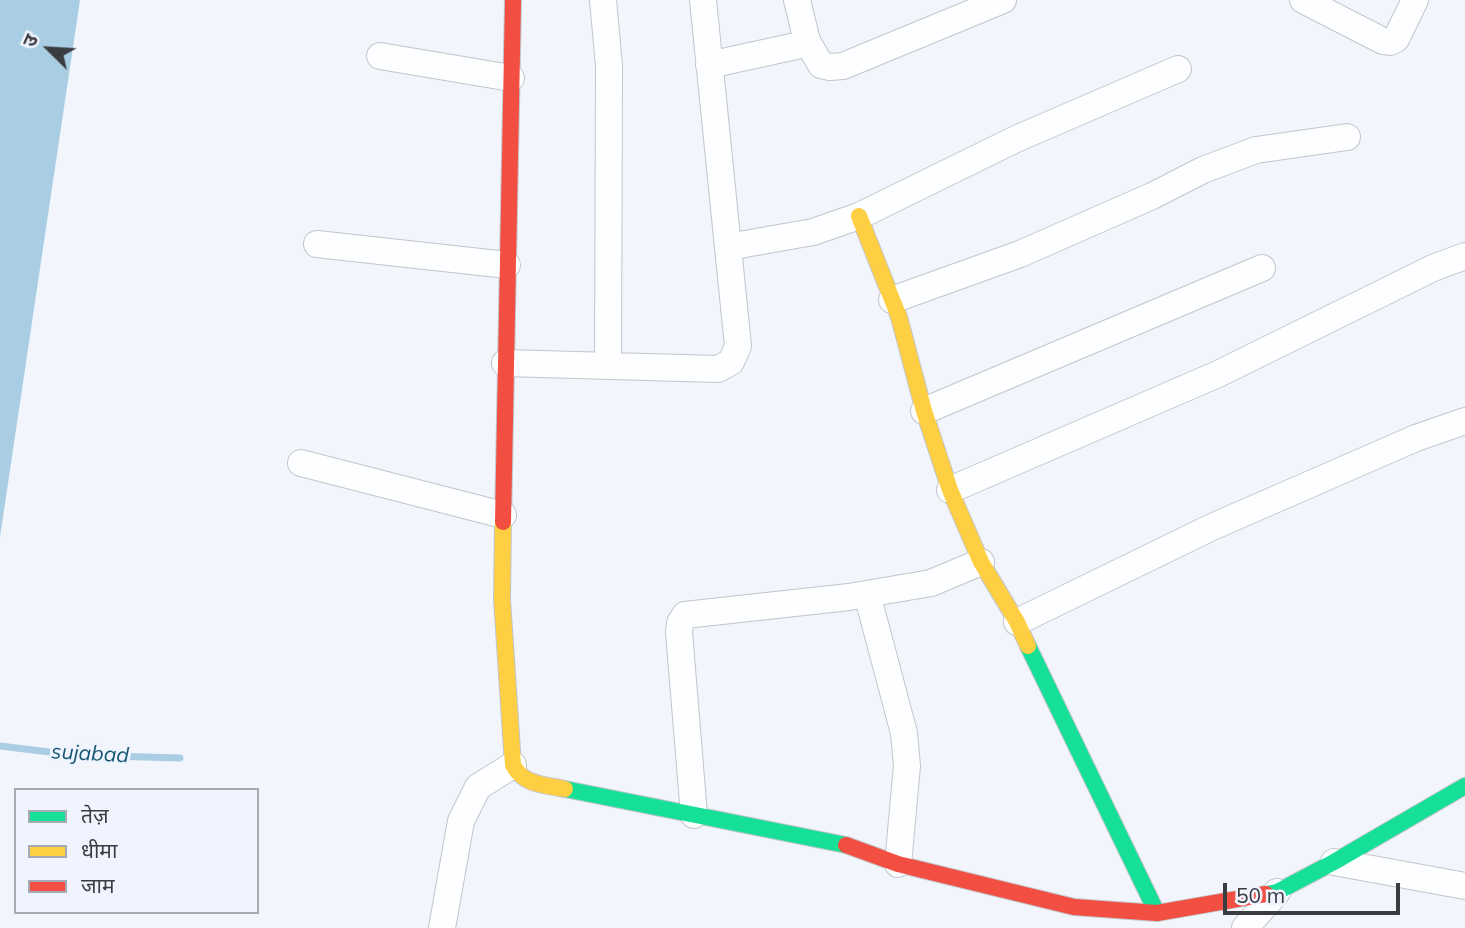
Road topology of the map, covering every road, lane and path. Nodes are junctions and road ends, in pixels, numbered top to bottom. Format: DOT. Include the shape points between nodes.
graph roads {
  1 [pos="513,0"];
  2 [pos="603,0"];
  3 [pos="703,0"];
  4 [pos="797,0"];
  5 [pos="1003,0"];
  6 [pos="1303,0"];
  7 [pos="1415,0"];
  8 [pos="807,41"];
  9 [pos="380,56"];
  10 [pos="709,65"];
  11 [pos="1178,69"];
  12 [pos="511,78"];
  13 [pos="1347,138"];
  14 [pos="859,216"];
  15 [pos="317,244"];
  16 [pos="728,247"];
  17 [pos="1465,257"];
  18 [pos="507,265"];
  19 [pos="1262,268"];
  20 [pos="892,300"];
  21 [pos="505,363"];
  22 [pos="608,366"];
  23 [pos="923,411"];
  24 [pos="1465,421"];
  25 [pos="302,463"];
  26 [pos="950,490"];
  27 [pos="503,515"];
  28 [pos="981,562"];
  29 [pos="867,594"];
  30 [pos="1017,622"];
  31 [pos="513,765"];
  32 [pos="1465,786"];
  33 [pos="694,814"];
  34 [pos="1335,862"];
  35 [pos="898,864"];
  36 [pos="1465,886"];
  37 [pos="1276,892"];
  38 [pos="1157,913"];
  39 [pos="442,928"];
  40 [pos="1245,928"];
  1 -- 12 [label="street"];
  2 -- 22 [label="street" via="609,66"];
  3 -- 10 [label="street"];
  4 -- 8 [label="street"];
  5 -- 8 [label="street" via="843,66 821,65"];
  6 -- 7 [label="street" via="1390,42 1396,39"];
  8 -- 10 [label="street"];
  9 -- 12 [label="street"];
  10 -- 16 [label="street"];
  11 -- 14 [label="street" via="1016,139"];
  12 -- 18 [label="street"];
  13 -- 20 [label="street" via="1256,150 1020,254"];
  14 -- 16 [label="street" via="813,232"];
  14 -- 20 [label="street"];
  15 -- 18 [label="street"];
  16 -- 22 [label="street" via="738,346 731,362 718,369"];
  17 -- 26 [label="street" via="1433,268 1218,374"];
  18 -- 21 [label="street"];
  19 -- 23 [label="street"];
  20 -- 23 [label="street"];
  21 -- 22 [label="street"];
  21 -- 27 [label="street"];
  23 -- 26 [label="street"];
  24 -- 30 [label="street" via="1212,527"];
  25 -- 27 [label="street"];
  26 -- 28 [label="street"];
  27 -- 31 [label="street" via="502,599"];
  28 -- 29 [label="street" via="931,583"];
  28 -- 30 [label="street"];
  29 -- 33 [label="street" via="685,615 679,632"];
  29 -- 35 [label="street" via="904,733 907,766"];
  30 -- 38 [label="street"];
  31 -- 33 [label="street" via="529,782"];
  31 -- 39 [label="street" via="478,787 461,821"];
  32 -- 34 [label="street"];
  33 -- 35 [label="street" via="838,842"];
  34 -- 36 [label="street"];
  34 -- 37 [label="street"];
  35 -- 38 [label="street" via="1074,907"];
  37 -- 38 [label="street"];
  37 -- 40 [label="street"];
}
